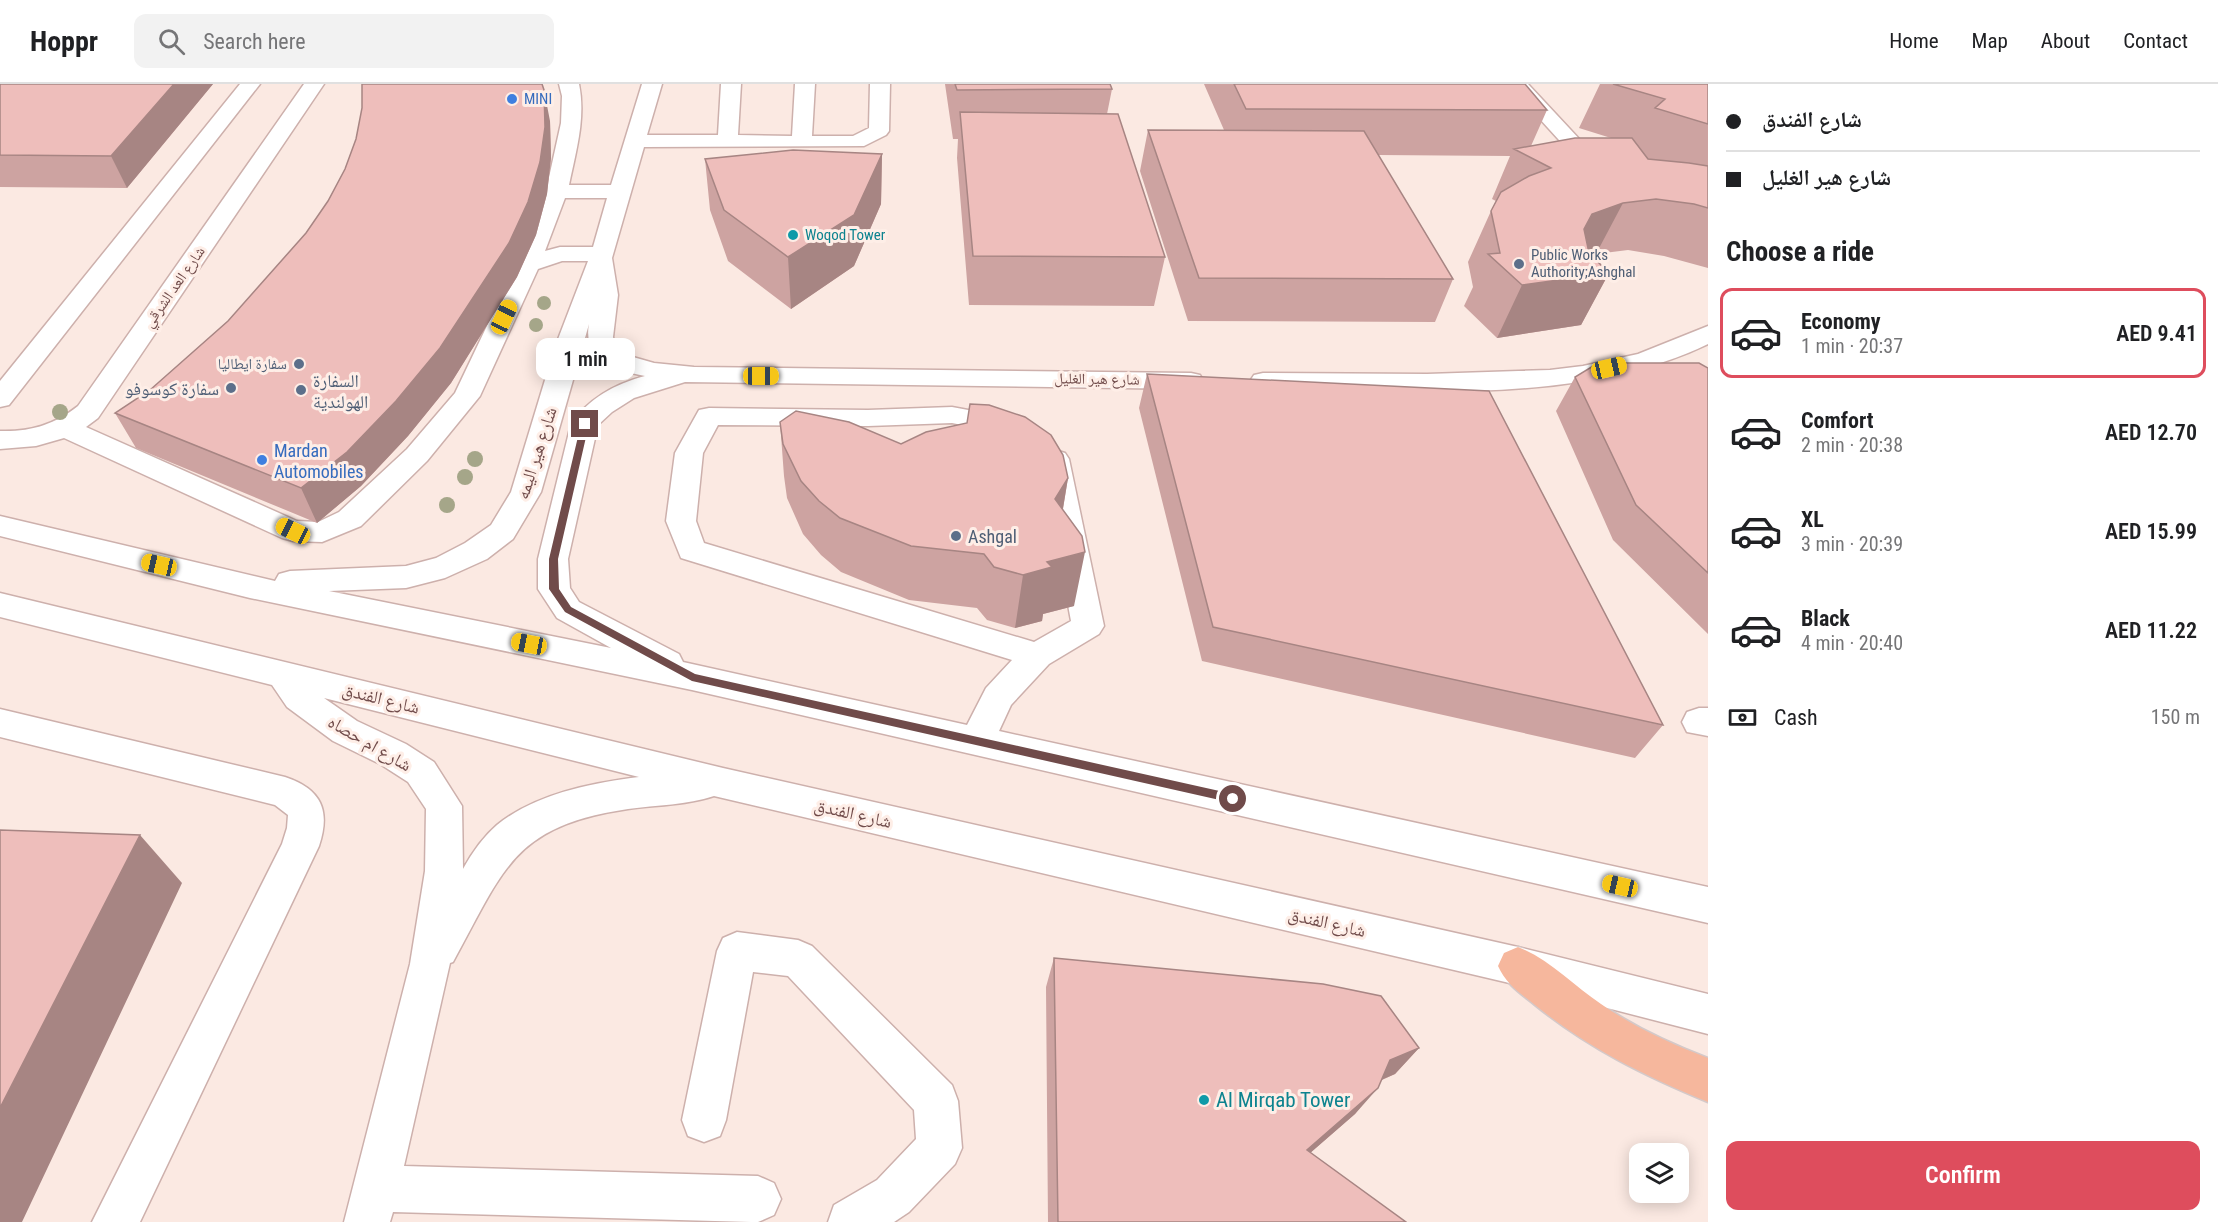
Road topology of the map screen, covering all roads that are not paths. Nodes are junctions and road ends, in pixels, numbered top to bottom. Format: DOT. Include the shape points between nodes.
graph roads {
  1 [pos="250,84"];
  2 [pos="314,84"];
  3 [pos="569,84"];
  4 [pos="652,84"];
  5 [pos="732,84"];
  6 [pos="805,84"];
  7 [pos="880,84"];
  8 [pos="1518,84"];
  9 [pos="635,141"];
  10 [pos="729,142"];
  11 [pos="802,142"];
  12 [pos="1631,166"];
  13 [pos="557,191"];
  14 [pos="621,192"];
  15 [pos="602,256"];
  16 [pos="528,265"];
  17 [pos="1708,334"];
  18 [pos="1645,360"];
  19 [pos="694,375"];
  20 [pos="1672,379"];
  21 [pos="0,399"];
  22 [pos="64,428"];
  23 [pos="0,440"];
  24 [pos="0,526"];
  25 [pos="250,587"];
  26 [pos="3,609"];
  27 [pos="1037,655"];
  28 [pos="282,673"];
  29 [pos="692,677"];
  30 [pos="0,723"];
  31 [pos="977,740"];
  32 [pos="723,783"];
  33 [pos="1708,905"];
  34 [pos="430,964"];
  35 [pos="1518,966"];
  36 [pos="1708,1014"];
  37 [pos="1708,1080"];
  38 [pos="704,1120"];
  39 [pos="758,1200"];
  40 [pos="372,1205"];
  41 [pos="115,1222"];
  42 [pos="851,1222"];
  1 -- 21 [label="street"];
  2 -- 22 [label="street, شارع العد الشرقي" via="88,412"];
  3 -- 13 [label="street" via="570,127"];
  4 -- 9 [label="street, شارع هير اليمه"];
  5 -- 10 [label="street"];
  6 -- 11 [label="street"];
  7 -- 11 [label="street" via="879,131 857,142"];
  8 -- 12 [label="street" via="1576,147"];
  9 -- 10 [label="street"];
  9 -- 14 [label="street, شارع هير اليمه"];
  10 -- 11 [label="street"];
  13 -- 14 [label="street"];
  13 -- 16 [label="street"];
  14 -- 15 [label="street, شارع هير اليمه"];
  15 -- 16 [label="street" via="560,254"];
  15 -- 19 [label="street, شارع هير الغليل" via="606,298 600,336 603,346 634,366"];
  15 -- 25 [label="street, شارع هير اليمه" via="568,347 525,492 502,532 446,567 406,577"];
  16 -- 22 [label="street" via="467,396 366,507 322,532 293,531"];
  17 -- 18 [label="street, شارع هير الغليل"];
  18 -- 19 [label="street, شارع هير الغليل" via="1573,376 1517,381"];
  18 -- 20 [label="street"];
  19 -- 29 [label="street, شارع هير الغليل" via="633,388 594,411 585,424 553,559 554,589 568,610"];
  22 -- 23 [label="street, شارع العد الشرقي" via="32,438"];
  24 -- 25 [label="street"];
  25 -- 29 [label="street"];
  26 -- 28 [label="street, شارع الفندق"];
  27 -- 27 [label="street" via="1088,626 1055,456 1030,429 952,415 709,416 689,453 681,521 692,550"];
  27 -- 31 [label="street" via="998,697"];
  28 -- 32 [label="street, شارع الفندق"];
  28 -- 34 [label="street, شارع ام حصاه" via="299,698 345,731 421,772 444,806 444,871"];
  29 -- 31 [label="street"];
  30 -- 41 [label="street" via="285,792 298,800 306,812 307,828 300,846"];
  31 -- 33 [label="street"];
  32 -- 34 [label="street, شارع ام حصاه" via="612,797 546,815 510,837 489,862"];
  32 -- 35 [label="street, شارع الفندق"];
  34 -- 40 [label="street, شارع ام حصاه"];
  35 -- 36 [label="street, شارع الفندق"];
  35 -- 37 [label="main road" via="1615,1037"];
  38 -- 42 [label="street" via="737,951 798,959 936,1101 939,1148 893,1196"];
  39 -- 40 [label="street"];
}
